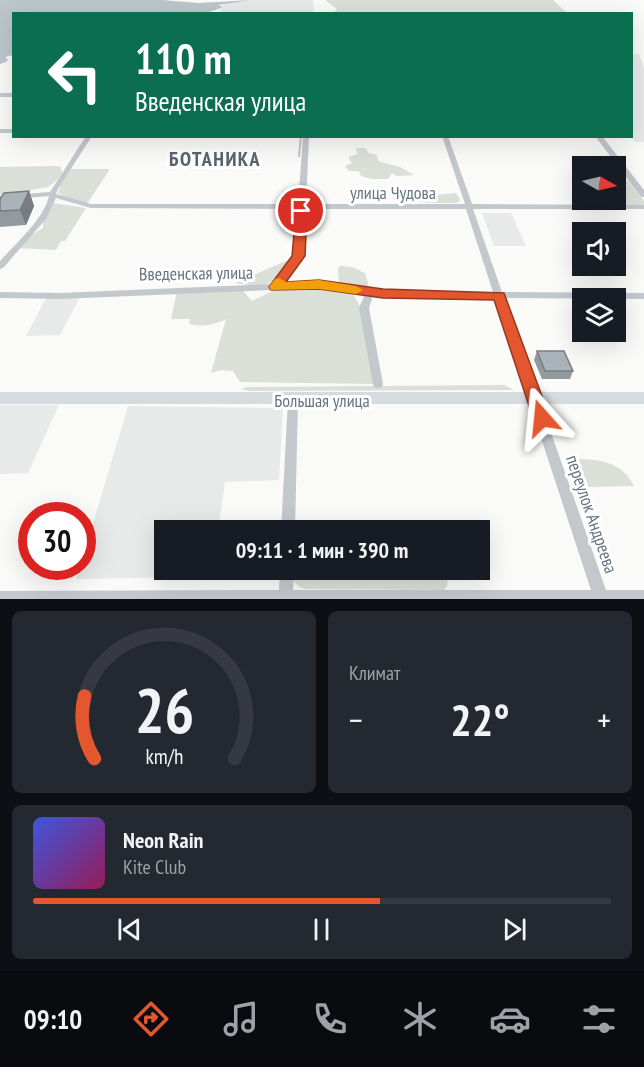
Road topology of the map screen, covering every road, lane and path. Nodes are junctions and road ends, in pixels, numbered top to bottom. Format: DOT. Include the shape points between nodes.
graph roads {
  1 [pos="88,138"];
  2 [pos="306,138"];
  3 [pos="446,138"];
  4 [pos="600,138"];
  5 [pos="52,194"];
  6 [pos="644,195"];
  7 [pos="0,198"];
  8 [pos="302,207"];
  9 [pos="470,207"];
  10 [pos="644,207"];
  11 [pos="0,266"];
  12 [pos="276,287"];
  13 [pos="370,292"];
  14 [pos="0,295"];
  15 [pos="499,296"];
  16 [pos="644,296"];
  17 [pos="378,384"];
  18 [pos="0,398"];
  19 [pos="644,398"];
  20 [pos="535,399"];
  21 [pos="293,400"];
  22 [pos="288,520"];
  23 [pos="286,580"];
  24 [pos="600,597"];
  25 [pos="644,597"];
  26 [pos="0,598"];
  27 [pos="286,598"];
  1 -- 5 [label="street"];
  2 -- 8 [label="street"];
  3 -- 9 [label="street, переулок Андреева"];
  4 -- 6 [label="street"];
  5 -- 7 [label="street, улица Чудова"];
  5 -- 8 [label="street, улица Чудова" via="91,206"];
  5 -- 11 [label="street" via="43,217"];
  8 -- 9 [label="street, улица Чудова"];
  8 -- 12 [label="street" via="298,256"];
  9 -- 10 [label="street, улица Чудова"];
  9 -- 15 [label="street, переулок Андреева"];
  12 -- 13 [label="street, Введенская улица" via="319,285"];
  12 -- 14 [label="street, Введенская улица"];
  13 -- 15 [label="street, Введенская улица"];
  13 -- 17 [label="street" via="364,308"];
  15 -- 16 [label="street, Введенская улица"];
  15 -- 20 [label="street, переулок Андреева"];
  18 -- 21 [label="main road, Большая улица"];
  19 -- 20 [label="main road, Большая улица"];
  20 -- 21 [label="main road, Большая улица"];
  20 -- 24 [label="street, переулок Андреева"];
  21 -- 22 [label="street"];
  23 -- 27 [label="street"];
  24 -- 25 [label="street"];
  24 -- 27 [label="street"];
  26 -- 27 [label="street"];
}
